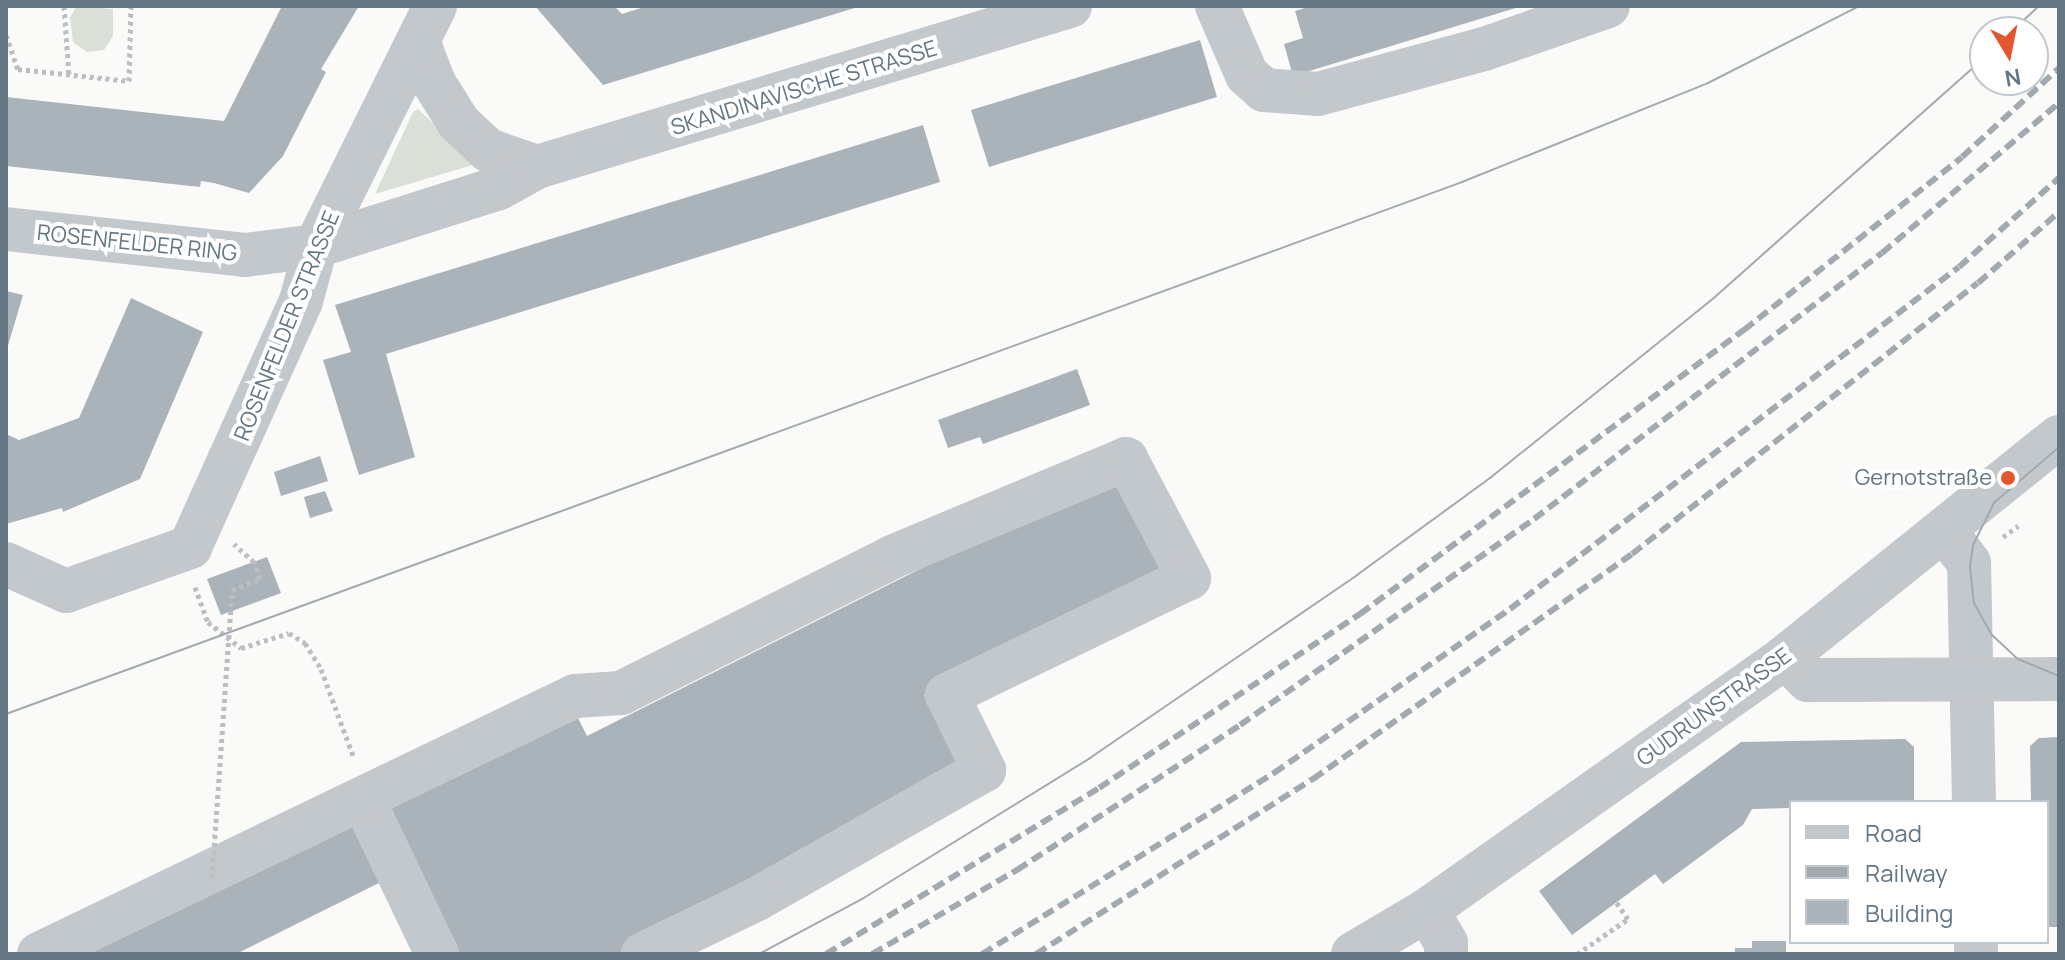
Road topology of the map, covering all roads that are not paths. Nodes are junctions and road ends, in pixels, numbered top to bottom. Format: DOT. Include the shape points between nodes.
graph roads {
  1 [pos="1070,6"];
  2 [pos="1217,6"];
  3 [pos="1608,6"];
  4 [pos="427,24"];
  5 [pos="537,167"];
  6 [pos="6,229"];
  7 [pos="316,246"];
  8 [pos="2059,437"];
  9 [pos="1945,531"];
  10 [pos="6,564"];
  11 [pos="1785,657"];
  12 [pos="2059,679"];
  13 [pos="1971,682"];
  14 [pos="367,797"];
  15 [pos="1974,800"];
  16 [pos="1427,910"];
  17 [pos="39,954"];
  18 [pos="437,954"];
  19 [pos="643,954"];
  20 [pos="1353,954"];
  21 [pos="1446,954"];
  1 -- 5 [label="street, SKANDINAVISCHE STRASSE"];
  2 -- 3 [label="street" via="1247,75 1264,90 1318,94 1484,49"];
  4 -- 5 [label="street" via="434,83 459,123 488,150"];
  4 -- 7 [label="street, ROSENFELDER STRASSE"];
  5 -- 7 [label="street, SKANDINAVISCHE STRASSE" via="499,188"];
  6 -- 7 [label="street, ROSENFELDER RING" via="245,255"];
  7 -- 10 [label="street, ROSENFELDER STRASSE" via="301,301 194,535 66,591"];
  8 -- 9 [label="street, GUDRUNSTRASSE"];
  9 -- 11 [label="street, GUDRUNSTRASSE"];
  9 -- 13 [label="street" via="1969,563"];
  11 -- 13 [label="street" via="1808,680"];
  11 -- 16 [label="street, GUDRUNSTRASSE"];
  12 -- 13 [label="street"];
  13 -- 15 [label="street"];
  14 -- 17 [label="street"];
  14 -- 18 [label="street"];
  14 -- 19 [label="street" via="575,696 621,693 892,557 1126,459 1189,578 947,695 984,770 757,899"];
  16 -- 20 [label="street, GUDRUNSTRASSE"];
  16 -- 21 [label="street" via="1446,943"];
}
